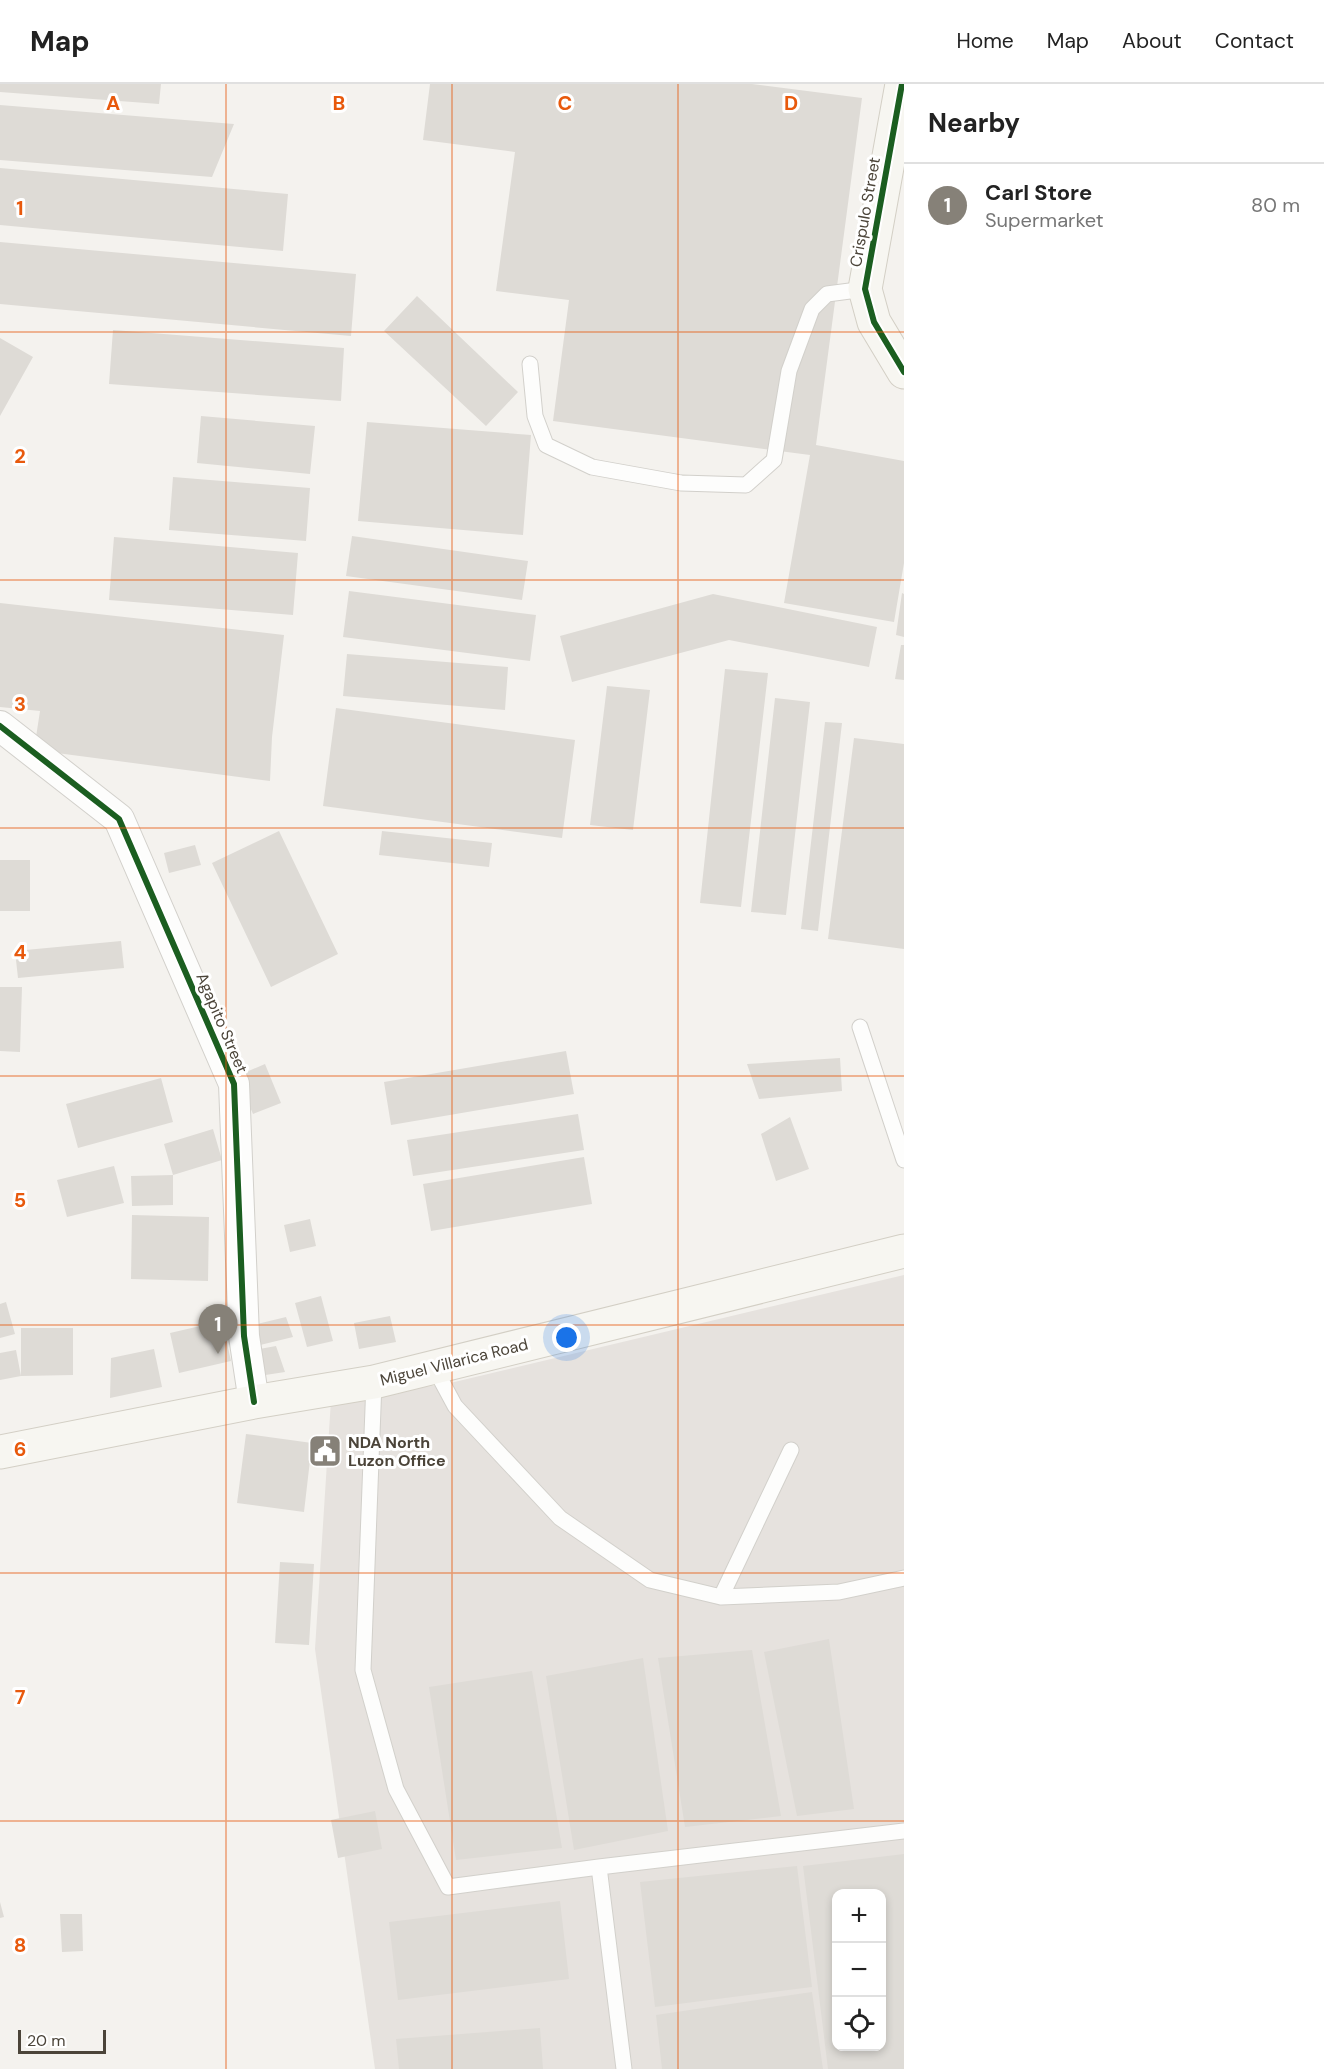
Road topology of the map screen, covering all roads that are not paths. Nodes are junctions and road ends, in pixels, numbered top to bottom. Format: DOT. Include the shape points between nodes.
graph roads {
  1 [pos="902,84"];
  2 [pos="865,289"];
  3 [pos="530,364"];
  4 [pos="904,372"];
  5 [pos="0,726"];
  6 [pos="860,1027"];
  7 [pos="904,1160"];
  8 [pos="904,1251"];
  9 [pos="434,1367"];
  10 [pos="374,1382"];
  11 [pos="254,1402"];
  12 [pos="791,1450"];
  13 [pos="0,1452"];
  14 [pos="904,1578"];
  15 [pos="721,1597"];
  16 [pos="904,1832"];
  17 [pos="599,1867"];
  18 [pos="624,2069"];
  1 -- 2 [label="main road, Crispulo Street"];
  2 -- 3 [label="lane" via="827,294 812,309 789,371 774,460 746,485 681,483 592,467 546,445 535,416"];
  2 -- 4 [label="main road, Crispulo Street" via="874,322"];
  5 -- 11 [label="street, Agapito Street" via="119,819 234,1084 244,1336"];
  6 -- 7 [label="lane"];
  8 -- 9 [label="main road, Miguel Villarica Road"];
  9 -- 10 [label="main road, Miguel Villarica Road"];
  9 -- 15 [label="lane" via="455,1406 560,1518 650,1581"];
  10 -- 11 [label="main road, Miguel Villarica Road"];
  10 -- 17 [label="lane" via="363,1670 396,1789 448,1887"];
  11 -- 13 [label="main road, Miguel Villarica Road"];
  12 -- 15 [label="lane"];
  14 -- 15 [label="lane" via="838,1592"];
  16 -- 17 [label="lane"];
  17 -- 18 [label="lane"];
}
